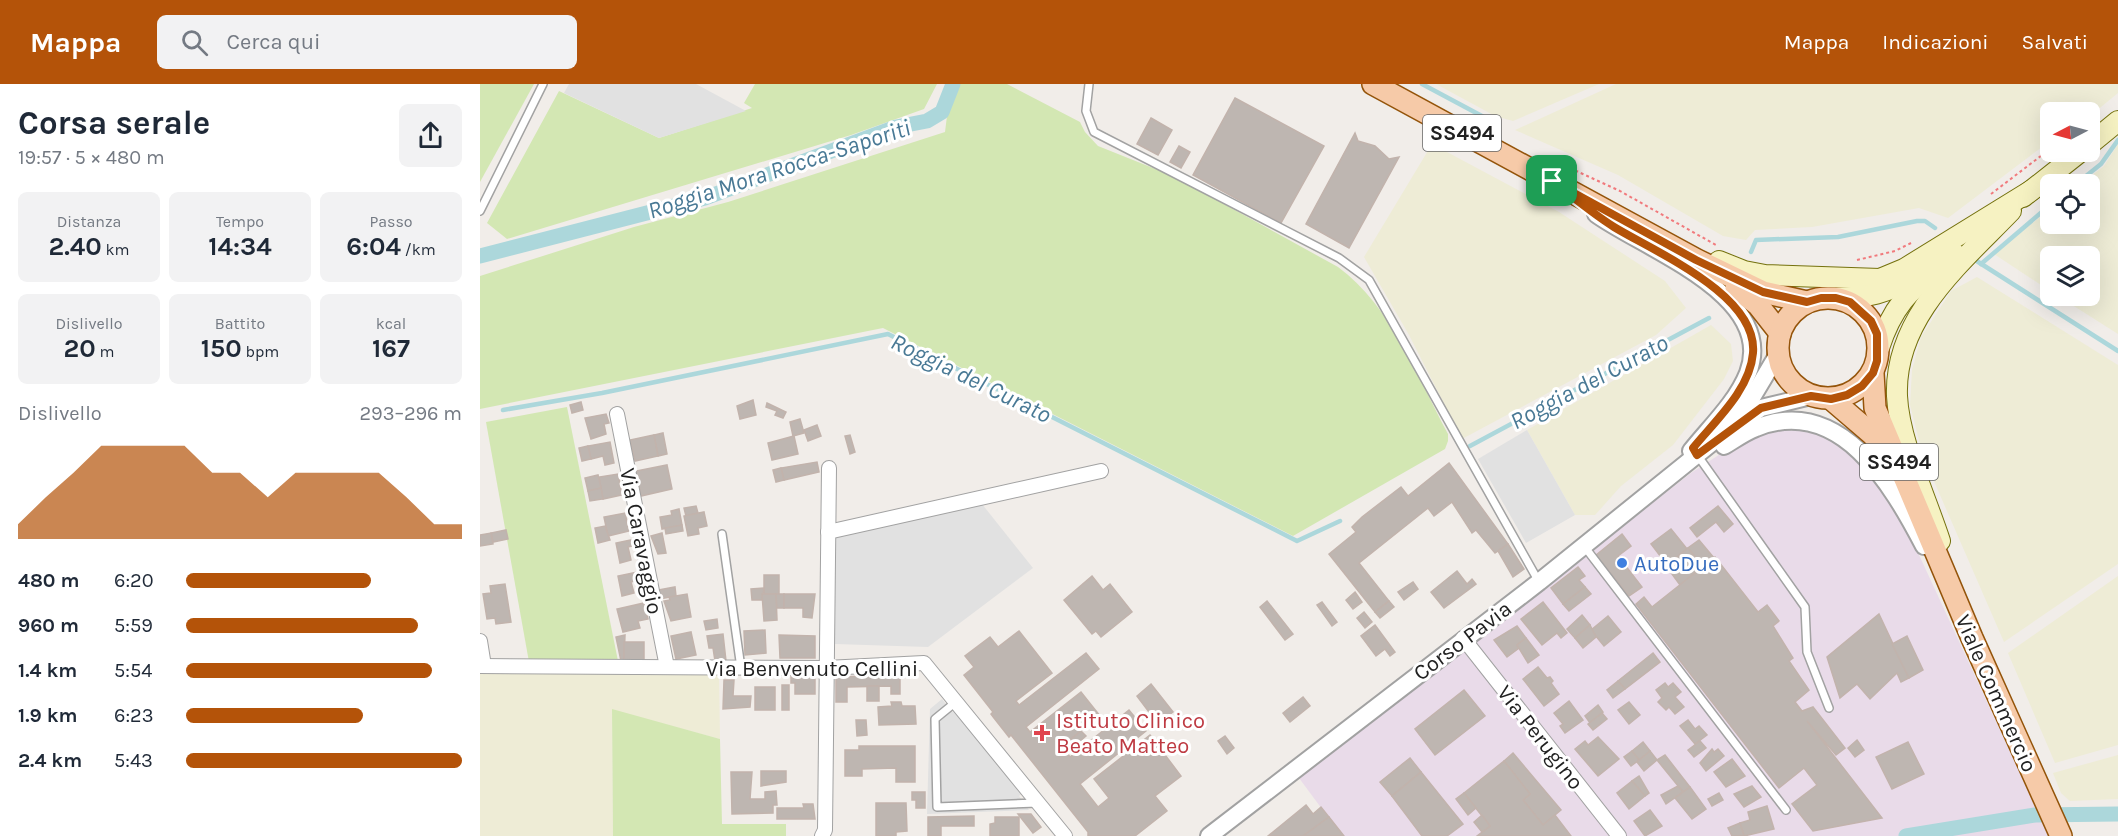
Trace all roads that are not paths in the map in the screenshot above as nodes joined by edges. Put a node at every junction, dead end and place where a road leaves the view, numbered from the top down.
1 (543, 84) edge
2 (1089, 84) edge
3 (1373, 84) edge
4 (2118, 121) edge
5 (2100, 136) edge
6 (2067, 162) edge
7 (1552, 181) junction
8 (2032, 190) junction
9 (480, 211) edge
10 (1959, 248) junction
11 (1696, 260) junction
12 (1836, 298) junction
13 (1807, 302) junction
14 (1779, 343) junction
15 (1879, 348) junction
16 (1873, 373) junction
17 (1821, 397) junction
18 (618, 414) dead end
19 (1714, 441) junction
20 (1697, 454) junction
21 (829, 468) dead end
22 (1101, 471) dead end
23 (828, 532) junction
24 (722, 534) dead end
25 (1584, 546) junction
26 (1935, 549) junction
27 (1539, 582) junction
28 (1463, 638) junction
29 (1972, 638) junction
30 (480, 641) edge
31 (482, 666) edge
32 (667, 667) junction
33 (741, 668) junction
34 (826, 668) junction
35 (957, 701) junction
36 (1828, 708) dead end
37 (1039, 803) junction
38 (1786, 810) dead end
39 (2054, 822) edge
40 (824, 833) edge
41 (1065, 836) edge
42 (1209, 836) edge
43 (1619, 836) edge

1 - 9 lane
2 - 27 lane
3 - 7 main road, SS494
4 - 5 main road
6 - 8 main road
7 - 8 main road
7 - 11 main road, SS494
7 - 20 street
8 - 10 main road
8 - 29 main road
10 - 12 main road
10 - 15 main road
11 - 13 main road, SS494
11 - 14 main road, SS494
12 - 13 main road, SS494
12 - 15 main road
13 - 14 main road
14 - 17 main road, SS494
14 - 19 street
15 - 16 main road, SS494
16 - 17 main road
16 - 26 main road, Viale Commercio / SS494
17 - 19 street
17 - 26 main road, Viale Commercio / SS494
18 - 32 street, Via Caravaggio
19 - 20 street
20 - 25 street, Corso Pavia
20 - 29 street
20 - 36 lane
21 - 23 street
22 - 23 street
23 - 34 street
24 - 33 lane
25 - 27 street, Corso Pavia
25 - 38 lane
26 - 29 main road, Viale Commercio / SS494
27 - 28 street, Corso Pavia
28 - 42 street, Corso Pavia
28 - 43 street, Via Perugino
29 - 39 main road, Viale Commercio / SS494
30 - 31 street
31 - 32 street, Via Benvenuto Cellini
32 - 33 street, Via Benvenuto Cellini
33 - 34 street, Via Benvenuto Cellini
34 - 35 street, Via Benvenuto Cellini
34 - 40 street
35 - 37 street, Via Benvenuto Cellini
35 - 37 lane
37 - 41 street, Via Benvenuto Cellini

